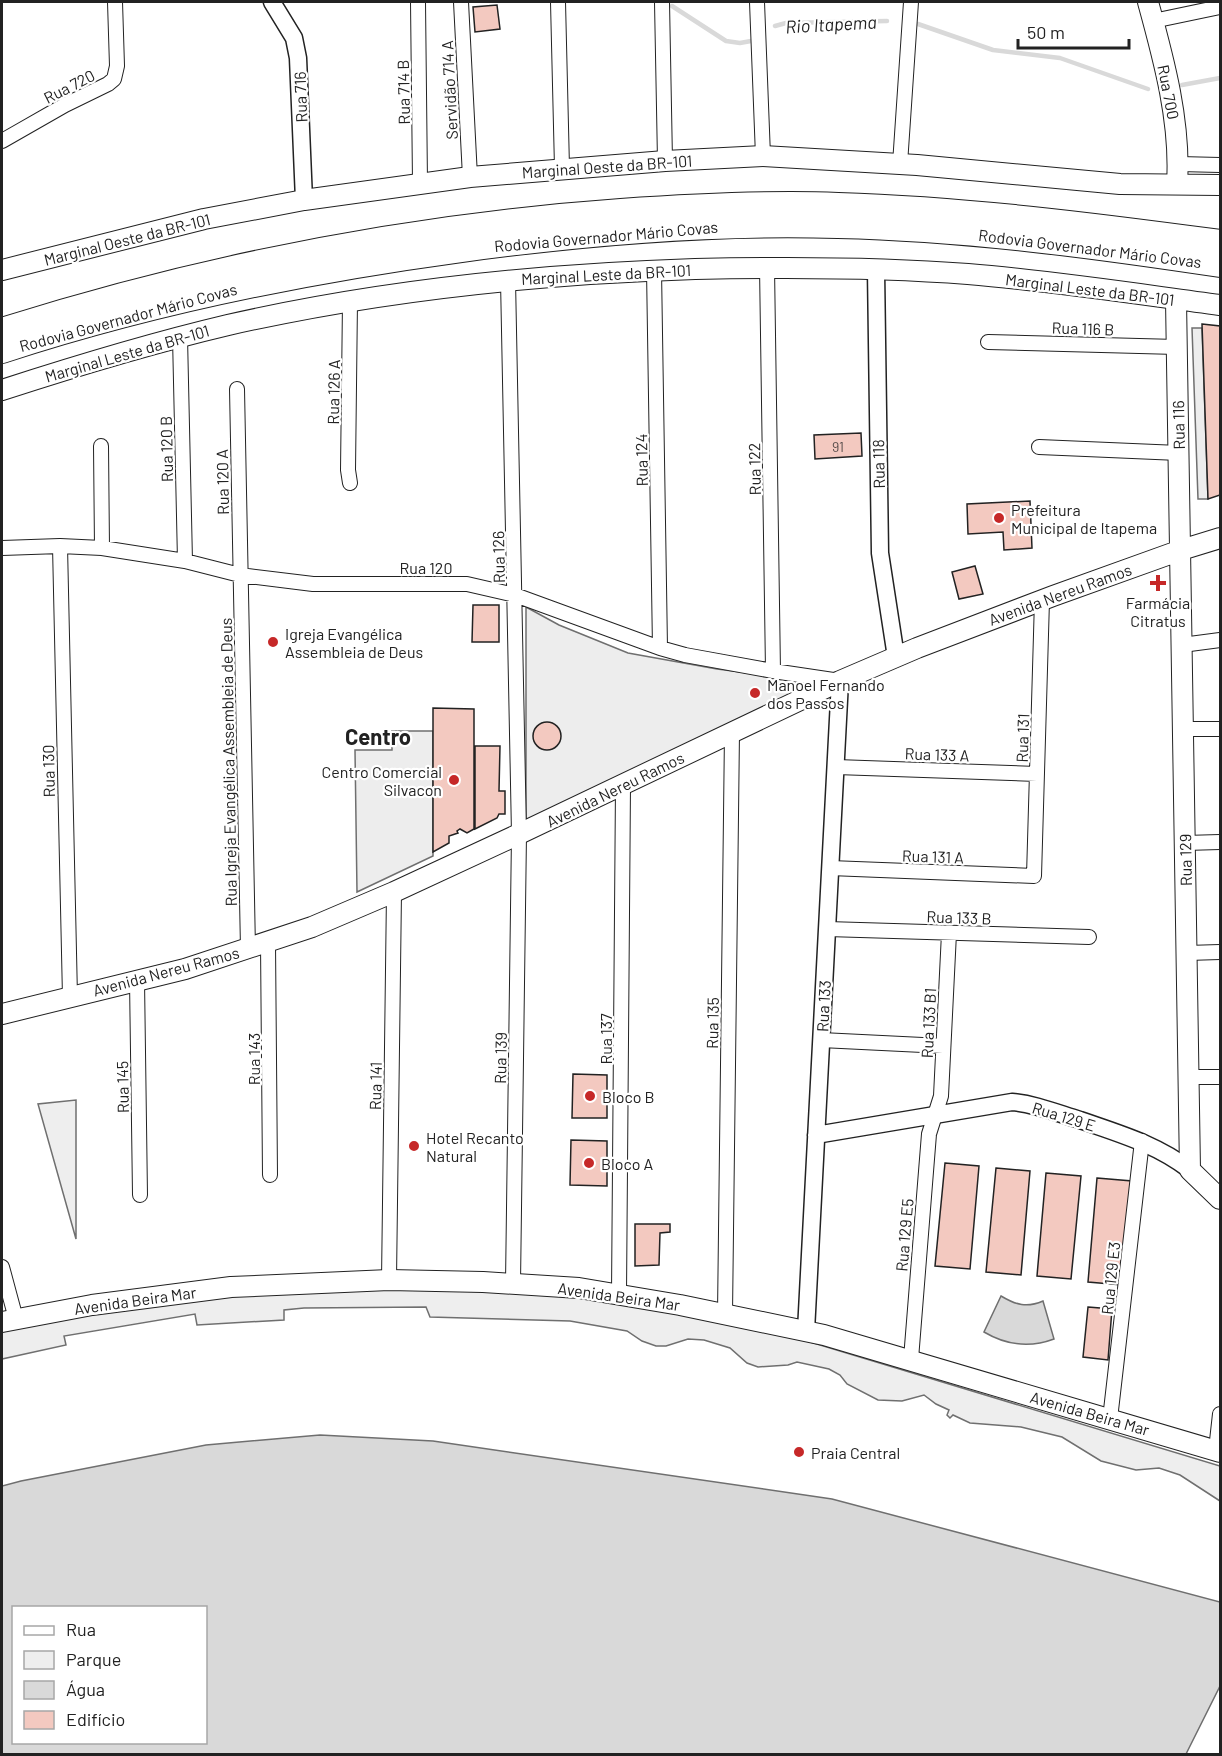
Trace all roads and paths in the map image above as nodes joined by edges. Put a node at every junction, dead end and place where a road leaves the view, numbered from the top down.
1 (116, 2) edge
2 (272, 2) edge
3 (418, 2) edge
4 (461, 2) edge
5 (558, 2) edge
6 (662, 2) edge
7 (757, 2) edge
8 (911, 2) edge
9 (1148, 2) edge
10 (1221, 7) edge
11 (1153, 21) junction
12 (2, 141) edge
13 (762, 156) junction
14 (665, 161) junction
15 (900, 164) junction
16 (1221, 165) edge
17 (562, 168) junction
18 (1178, 174) junction
19 (471, 177) junction
20 (420, 183) junction
21 (1221, 185) edge
22 (304, 200) junction
23 (1221, 242) edge
24 (1221, 265) edge
25 (767, 267) junction
26 (2, 270) edge
27 (654, 270) junction
28 (876, 270) junction
29 (508, 280) junction
30 (1176, 300) junction
31 (350, 301) junction
32 (1221, 305) edge
33 (2, 330) edge
34 (180, 337) junction
35 (988, 342) dead end
36 (1177, 347) junction
37 (2, 351) edge
38 (237, 389) dead end
39 (2, 390) edge
40 (100, 446) dead end
41 (1039, 447) dead end
42 (1179, 453) junction
43 (350, 483) dead end
44 (1221, 538) edge
45 (60, 546) junction
46 (2, 548) edge
47 (102, 548) junction
48 (1180, 550) junction
49 (185, 561) junction
50 (240, 575) junction
51 (515, 595) junction
52 (1042, 600) junction
53 (1221, 640) edge
54 (1182, 645) junction
55 (660, 648) junction
56 (896, 657) junction
57 (773, 671) junction
58 (840, 681) junction
59 (1183, 729) junction
60 (1221, 729) edge
61 (732, 732) junction
62 (836, 767) junction
63 (1037, 774) junction
64 (623, 786) junction
65 (519, 834) junction
66 (1221, 842) edge
67 (1185, 843) junction
68 (831, 868) junction
69 (1034, 876) joint
70 (394, 892) junction
71 (827, 929) junction
72 (949, 933) junction
73 (1089, 937) dead end
74 (268, 943) junction
75 (248, 949) junction
76 (1187, 952) junction
77 (1221, 952) edge
78 (137, 980) junction
79 (70, 996) junction
80 (2, 1014) edge
81 (821, 1040) junction
82 (943, 1046) junction
83 (1189, 1077) junction
84 (1221, 1077) edge
85 (936, 1114) junction
86 (816, 1135) junction
87 (1142, 1141) junction
88 (1190, 1170) junction
89 (270, 1175) dead end
90 (140, 1195) dead end
91 (1221, 1199) edge
92 (2, 1267) edge
93 (389, 1280) junction
94 (513, 1283) junction
95 (619, 1294) junction
96 (725, 1314) junction
97 (9, 1321) edge
98 (806, 1330) junction
99 (911, 1359) junction
100 (1221, 1414) edge
101 (1110, 1419) junction
102 (1218, 1451) edge

1 - 12 street, Rua 720
2 - 22 street, Rua 716
3 - 20 street, Rua 714 B
4 - 19 street, Servidão 714 A
5 - 17 street
6 - 14 street
7 - 13 street
8 - 15 street
9 - 11 main road, Rua 700
10 - 11 street
11 - 18 main road, Rua 700
13 - 14 main road, Marginal Oeste da BR-101
13 - 15 main road, Marginal Oeste da BR-101
14 - 17 main road, Marginal Oeste da BR-101
15 - 18 main road, Marginal Oeste da BR-101
16 - 18 street
17 - 19 main road, Marginal Oeste da BR-101
18 - 21 main road, Marginal Oeste da BR-101
19 - 20 main road, Marginal Oeste da BR-101
20 - 22 main road, Marginal Oeste da BR-101
22 - 26 main road, Marginal Oeste da BR-101
23 - 33 highway, Rodovia Governador Mário Covas
24 - 37 highway, Rodovia Governador Mário Covas
25 - 27 main road, Marginal Leste da BR-101
25 - 28 main road, Marginal Leste da BR-101
25 - 57 street, Rua 122
27 - 29 main road, Marginal Leste da BR-101
27 - 55 street, Rua 124
28 - 30 main road, Marginal Leste da BR-101
28 - 56 street, Rua 118
29 - 31 main road, Marginal Leste da BR-101
29 - 51 street, Rua 126
30 - 32 main road, Marginal Leste da BR-101
30 - 36 main road, Rua 116
31 - 34 main road, Marginal Leste da BR-101
31 - 43 street, Rua 126 A
34 - 39 main road, Marginal Leste da BR-101
34 - 49 street, Rua 120 B
35 - 36 street, Rua 116 B
36 - 42 main road, Rua 116
38 - 50 street, Rua 120 A
40 - 47 street
41 - 42 street
42 - 48 main road, Rua 116
44 - 48 main road, Avenida Nereu Ramos
45 - 46 street, Rua 120
45 - 47 street, Rua 120
45 - 79 street, Rua 130
47 - 49 street, Rua 120
48 - 52 main road, Avenida Nereu Ramos
48 - 54 main road, Rua 129
49 - 50 street, Rua 120
50 - 51 street, Rua 120
50 - 75 street, Rua Igreja Evangélica Assembleia de Deus
51 - 55 street, Rua 120
51 - 65 street, Rua 126
52 - 56 main road, Avenida Nereu Ramos
52 - 63 street, Rua 131
53 - 54 street
54 - 59 main road, Rua 129
55 - 57 street, Rua 120
56 - 58 main road, Avenida Nereu Ramos
57 - 58 street, Rua 120
58 - 61 main road, Avenida Nereu Ramos
58 - 62 street, Rua 133
59 - 60 street
59 - 67 main road, Rua 129
61 - 64 main road, Avenida Nereu Ramos
61 - 96 street, Rua 135
62 - 63 street, Rua 133 A
62 - 68 street, Rua 133
63 - 69 street, Rua 131
64 - 65 main road, Avenida Nereu Ramos
64 - 95 street, Rua 137
65 - 70 main road, Avenida Nereu Ramos
65 - 94 street, Rua 139
66 - 67 street
67 - 76 main road, Rua 129
68 - 69 street, Rua 131 A
68 - 71 street, Rua 133
70 - 74 main road, Avenida Nereu Ramos
70 - 93 street, Rua 141
71 - 72 street, Rua 133 B
71 - 81 street, Rua 133
72 - 73 street, Rua 133 B
72 - 82 street, Rua 133 B1
74 - 75 main road, Avenida Nereu Ramos
74 - 89 street, Rua 143
75 - 78 main road, Avenida Nereu Ramos
76 - 77 street
76 - 83 main road, Rua 129
78 - 79 main road, Avenida Nereu Ramos
78 - 90 street, Rua 145
79 - 80 main road, Avenida Nereu Ramos
81 - 82 street
81 - 86 street, Rua 133
82 - 85 street, Rua 133 B1
83 - 84 street
83 - 88 main road, Rua 129
85 - 86 street, Rua 129 E
85 - 87 street, Rua 129 E
85 - 99 street, Rua 129 E5
86 - 98 street, Rua 133
87 - 88 street, Rua 129 E
87 - 101 street, Rua 129 E3
88 - 91 main road, Rua 129 E
92 - 97 street
93 - 94 main road, Avenida Beira Mar
93 - 97 main road, Avenida Beira Mar
94 - 95 main road, Avenida Beira Mar
95 - 96 main road, Avenida Beira Mar
96 - 98 main road, Avenida Beira Mar
98 - 99 main road, Avenida Beira Mar
99 - 101 main road, Avenida Beira Mar
100 - 102 street
101 - 102 main road, Avenida Beira Mar

